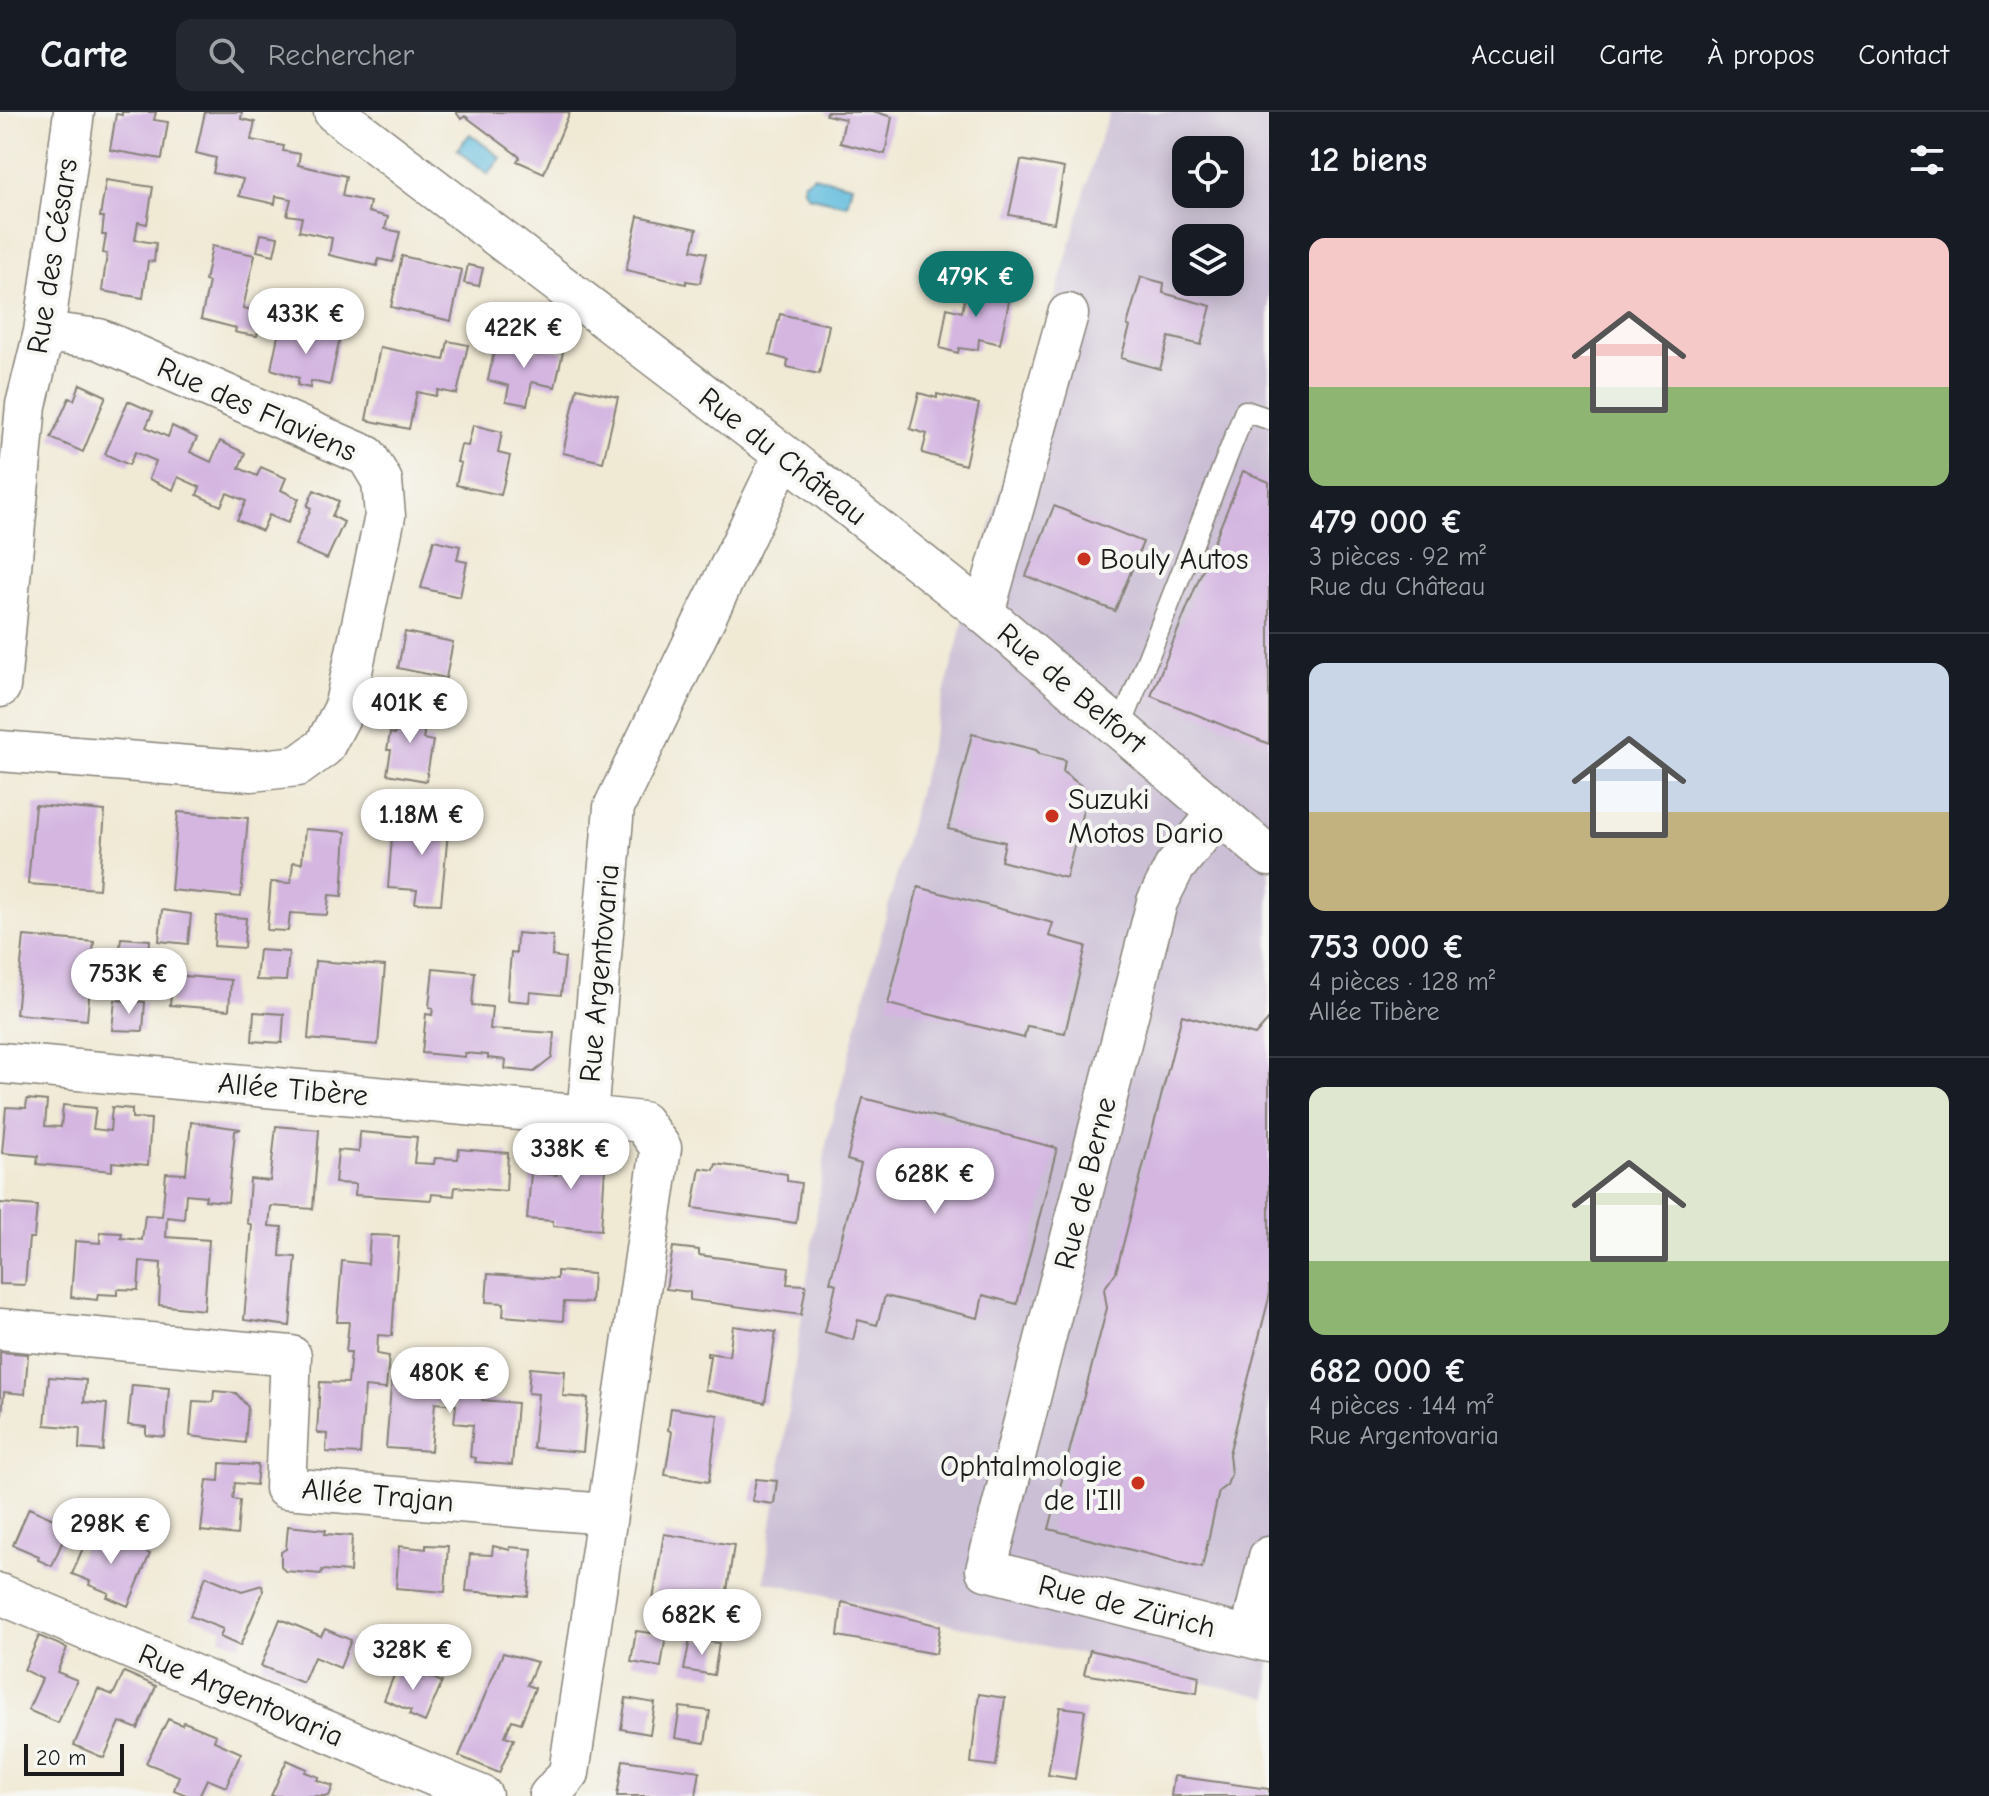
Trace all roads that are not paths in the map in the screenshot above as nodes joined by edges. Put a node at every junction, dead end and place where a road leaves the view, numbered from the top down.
1 (74, 112) edge
2 (334, 112) edge
3 (1068, 314) dead end
4 (44, 332) junction
5 (1269, 419) edge
6 (784, 455) junction
7 (984, 613) junction
8 (0, 687) edge
9 (1120, 729) junction
10 (0, 751) edge
11 (1218, 813) junction
12 (1269, 856) edge
13 (0, 1063) edge
14 (587, 1116) junction
15 (0, 1329) edge
16 (606, 1514) junction
17 (1269, 1557) edge
18 (986, 1570) joint
19 (0, 1594) edge
20 (1259, 1640) edge
21 (482, 1796) edge
22 (549, 1796) edge

1 - 4 street, Rue des Césars
2 - 6 street, Rue du Château
3 - 7 street
4 - 8 street, Rue des Césars
4 - 10 street, Rue des Flaviens
5 - 9 lane
6 - 7 street, Rue du Château
6 - 14 street, Rue Argentovaria
7 - 9 street, Rue de Belfort
9 - 11 street, Rue de Belfort
11 - 12 street, Rue de Belfort
11 - 18 street, Rue de Berne
13 - 14 street, Allée Tibère
14 - 16 street, Rue Argentovaria
15 - 16 street, Allée Trajan
16 - 22 street, Rue Argentovaria
17 - 20 street
18 - 20 street, Rue de Zürich
19 - 21 street, Rue Argentovaria

